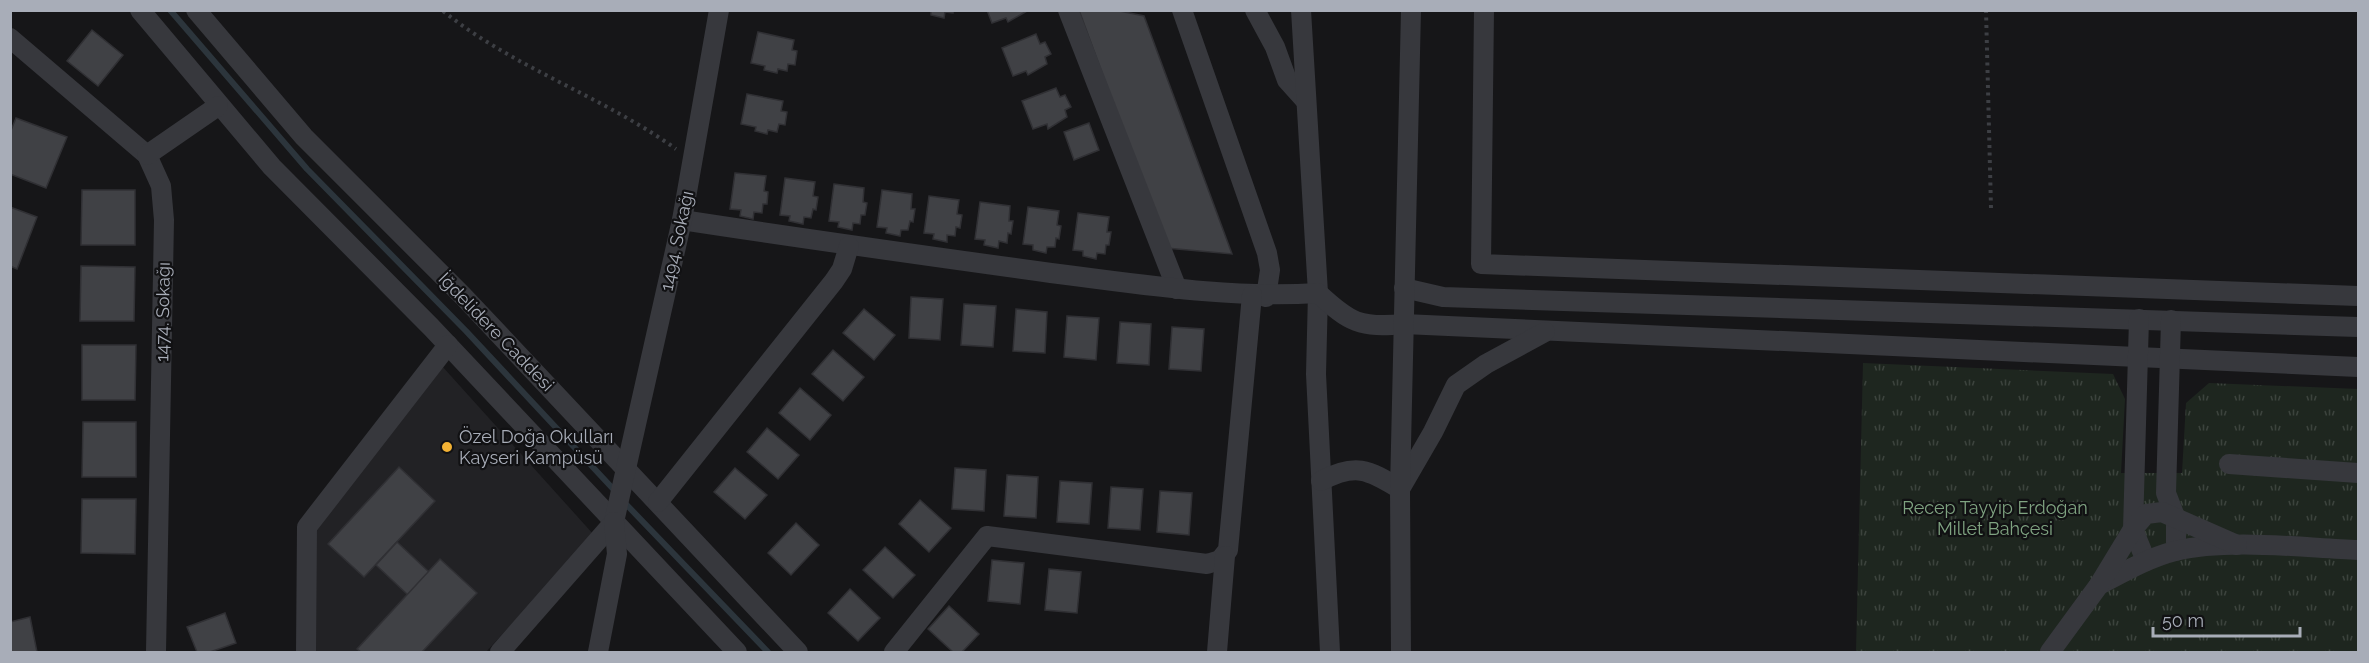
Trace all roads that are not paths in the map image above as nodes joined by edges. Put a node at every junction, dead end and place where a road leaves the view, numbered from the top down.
1 (140, 10) edge
2 (196, 10) edge
3 (719, 10) edge
4 (1068, 10) edge
5 (1182, 10) edge
6 (1255, 10) edge
7 (1301, 10) edge
8 (1410, 10) edge
9 (1484, 10) edge
10 (10, 38) edge
11 (1305, 100) junction
12 (218, 105) junction
13 (147, 154) junction
14 (682, 220) junction
15 (849, 246) junction
16 (1404, 288) junction
17 (1177, 289) junction
18 (1318, 293) junction
19 (1259, 296) junction
20 (2358, 296) edge
21 (2139, 319) junction
22 (2171, 320) junction
23 (1404, 324) junction
24 (2358, 327) edge
25 (1545, 332) junction
26 (448, 345) junction
27 (2138, 358) junction
28 (2170, 360) junction
29 (2358, 367) edge
30 (2229, 464) dead end
31 (627, 471) junction
32 (2358, 473) edge
33 (1321, 481) junction
34 (1400, 489) junction
35 (658, 502) junction
36 (615, 518) junction
37 (2176, 519) junction
38 (2133, 529) junction
39 (2237, 545) junction
40 (2358, 550) edge
41 (2176, 551) junction
42 (1225, 556) junction
43 (2146, 561) junction
44 (2099, 585) junction
45 (156, 652) edge
46 (306, 652) edge
47 (500, 652) edge
48 (598, 652) edge
49 (737, 652) edge
50 (798, 652) edge
51 (894, 652) edge
52 (1217, 652) edge
53 (1330, 652) edge
54 (1401, 652) edge
55 (2050, 652) edge

1 - 12 street
2 - 31 street, İğdelidere Caddesi
3 - 14 street, 1494. Sokağı
4 - 17 street
5 - 19 street
6 - 11 street
7 - 11 street
8 - 16 street
9 - 20 street
10 - 13 street, 1474. Sokağı
11 - 18 street
12 - 13 street
12 - 26 street
13 - 45 street, 1474. Sokağı
14 - 15 street
14 - 31 street, 1494. Sokağı
15 - 17 street
15 - 35 street
16 - 21 street
16 - 23 street
17 - 19 street
18 - 19 street
18 - 23 street
18 - 33 street
19 - 42 street
21 - 22 street
21 - 27 street
22 - 24 street
22 - 28 street
23 - 25 street
23 - 34 street
25 - 27 street
25 - 34 street
26 - 36 street
26 - 46 street
27 - 28 street
27 - 38 street
28 - 29 street
28 - 37 street
30 - 32 street
31 - 35 street, İğdelidere Caddesi
31 - 36 street, 1494. Sokağı
33 - 34 street
33 - 53 street
34 - 54 street
35 - 50 street, İğdelidere Caddesi
36 - 47 street
36 - 48 street
36 - 49 street
37 - 38 street
37 - 39 street
37 - 41 street
38 - 43 street
38 - 44 street
39 - 40 street
39 - 41 street
41 - 43 street
42 - 51 street
42 - 52 street
43 - 44 street
44 - 55 street

